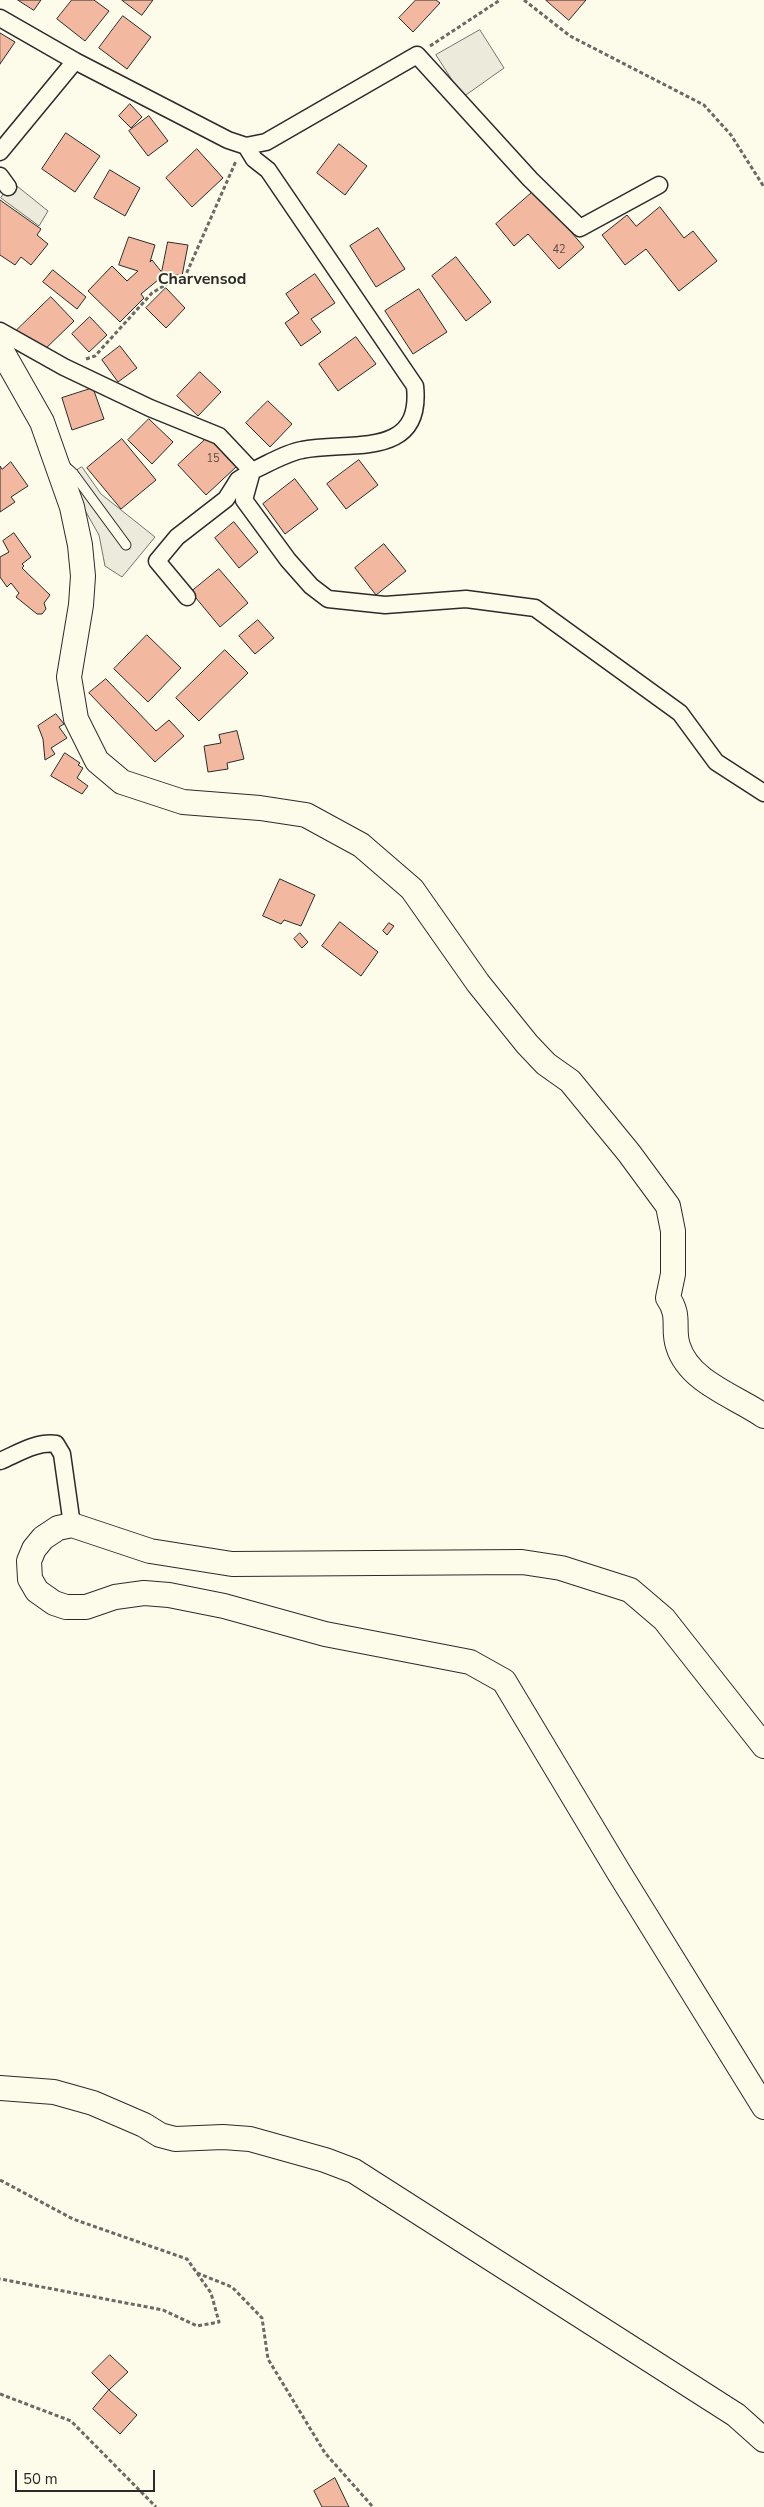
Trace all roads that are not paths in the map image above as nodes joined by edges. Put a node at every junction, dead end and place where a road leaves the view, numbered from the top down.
1 (0, 18) edge
2 (75, 61) junction
3 (246, 146) junction
4 (0, 152) edge
5 (659, 185) dead end
6 (0, 331) edge
7 (0, 348) edge
8 (57, 460) junction
9 (252, 471) junction
10 (126, 545) dead end
11 (187, 597) dead end
12 (764, 793) edge
13 (764, 1416) edge
14 (0, 1461) edge
15 (72, 1525) junction
16 (764, 1746) edge
17 (0, 2088) edge
18 (764, 2107) edge
19 (764, 2440) edge

1 - 2 street
2 - 3 street
2 - 4 street
3 - 5 street
3 - 9 street
6 - 9 street
7 - 8 street
8 - 10 lane
8 - 13 street
9 - 11 street
9 - 12 street
14 - 15 street
15 - 16 street
15 - 18 street
17 - 19 street

